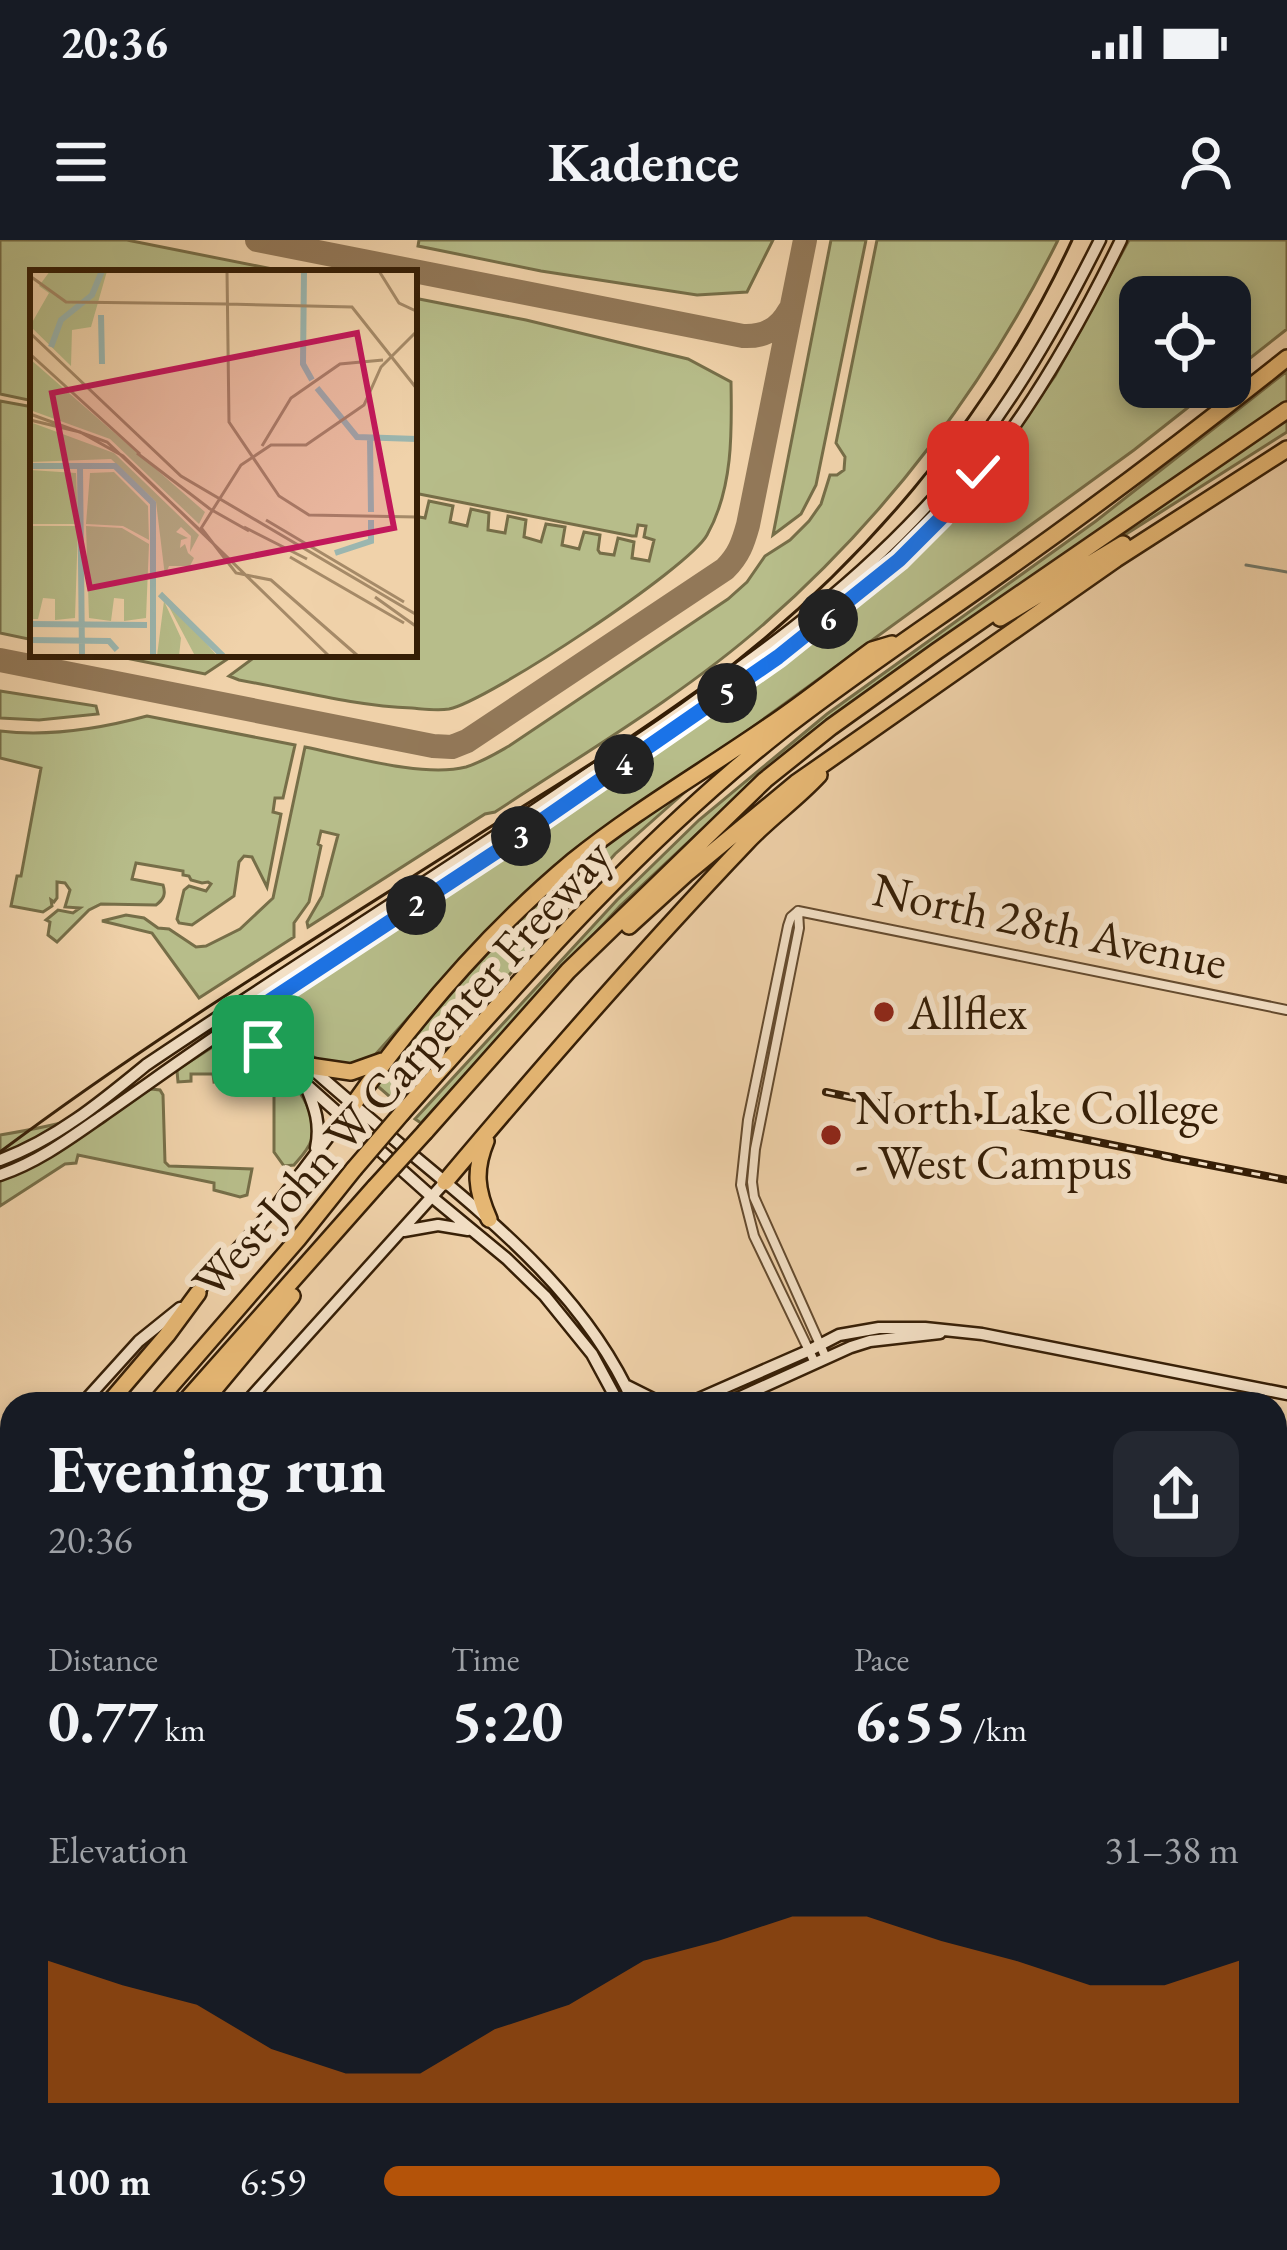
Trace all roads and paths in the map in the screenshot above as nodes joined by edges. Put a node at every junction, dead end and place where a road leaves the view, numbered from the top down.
1 (1100, 240) edge
2 (1120, 240) edge
3 (1058, 319) junction
4 (1074, 329) junction
5 (1287, 358) edge
6 (1287, 410) edge
7 (1287, 449) edge
8 (1180, 518) junction
9 (901, 642) junction
10 (937, 651) junction
11 (842, 751) junction
12 (276, 996) junction
13 (246, 1008) junction
14 (1287, 1010) edge
15 (228, 1012) junction
16 (236, 1023) junction
17 (278, 1037) junction
18 (385, 1059) junction
19 (307, 1074) junction
20 (348, 1111) junction
21 (491, 1128) junction
22 (426, 1134) junction
23 (316, 1152) junction
24 (0, 1160) edge
25 (0, 1175) edge
26 (445, 1182) junction
27 (377, 1190) junction
28 (432, 1197) junction
29 (489, 1219) junction
30 (472, 1231) junction
31 (400, 1232) junction
32 (549, 1278) junction
33 (538, 1289) junction
34 (198, 1293) junction
35 (818, 1354) junction
36 (626, 1385) junction
37 (93, 1392) edge
38 (118, 1392) edge
39 (165, 1392) edge
40 (194, 1392) edge
41 (212, 1392) edge
42 (256, 1392) edge
43 (613, 1392) edge
44 (629, 1392) edge
45 (640, 1392) edge
46 (719, 1392) edge
47 (747, 1392) edge
48 (1277, 1392) edge

1 - 3 main road
2 - 4 main road
3 - 4 main road
3 - 13 main road
4 - 12 main road
5 - 9 highway, West John W Carpenter Freeway
6 - 10 highway
7 - 8 highway, West John W Carpenter Freeway
8 - 10 highway
8 - 11 highway, West John W Carpenter Freeway
9 - 18 highway
9 - 39 highway, West John W Carpenter Freeway, bridge
10 - 22 highway
11 - 21 highway
11 - 22 highway, West John W Carpenter Freeway
12 - 13 main road
12 - 17 main road
13 - 15 main road
13 - 16 main road
13 - 17 main road
14 - 35 street, North 28th Avenue
15 - 16 main road
15 - 24 main road
16 - 19 main road
16 - 25 main road
17 - 19 main road
18 - 19 highway
18 - 20 highway
19 - 20 main road
19 - 23 main road
20 - 23 main road, West John W Carpenter Freeway
20 - 26 main road
20 - 28 main road
21 - 26 highway
21 - 29 highway
22 - 27 highway, West John W Carpenter Freeway, bridge
23 - 34 main road, West John W Carpenter Freeway
26 - 28 main road
26 - 29 main road
27 - 40 highway
27 - 41 highway, West John W Carpenter Freeway
28 - 30 main road
28 - 31 main road
29 - 32 main road
30 - 31 main road
30 - 33 main road
31 - 42 main road
32 - 33 main road
32 - 36 main road
33 - 43 main road
34 - 37 main road, West John W Carpenter Freeway
34 - 38 highway
35 - 46 main road
35 - 47 main road
35 - 48 main road
36 - 44 main road
36 - 45 main road

